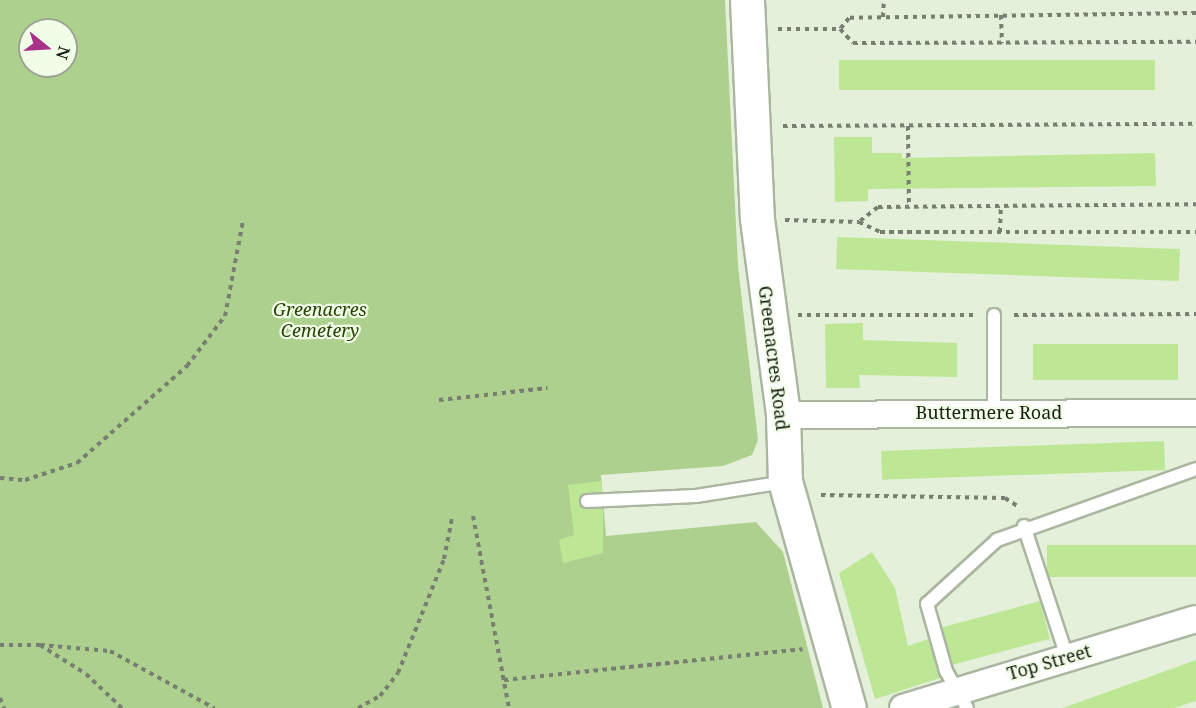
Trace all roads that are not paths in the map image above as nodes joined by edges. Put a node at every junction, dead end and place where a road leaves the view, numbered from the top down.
1 (747, 14) edge
2 (994, 315) dead end
3 (994, 412) junction
4 (1196, 413) edge
5 (783, 415) junction
6 (1196, 469) edge
7 (788, 490) junction
8 (587, 501) dead end
9 (1024, 526) junction
10 (1196, 619) edge
11 (1067, 657) junction
12 (964, 698) edge
13 (849, 708) edge
14 (903, 708) edge

1 - 5 street, Greenacres Road
2 - 3 lane
3 - 4 street, Buttermere Road
3 - 5 street, Buttermere Road
5 - 7 street, Greenacres Road
6 - 9 lane
7 - 8 lane
7 - 13 street, Greenacres Road
9 - 11 lane
9 - 12 lane
10 - 11 street, Top Street
11 - 12 street, Top Street
12 - 14 street, Top Street

